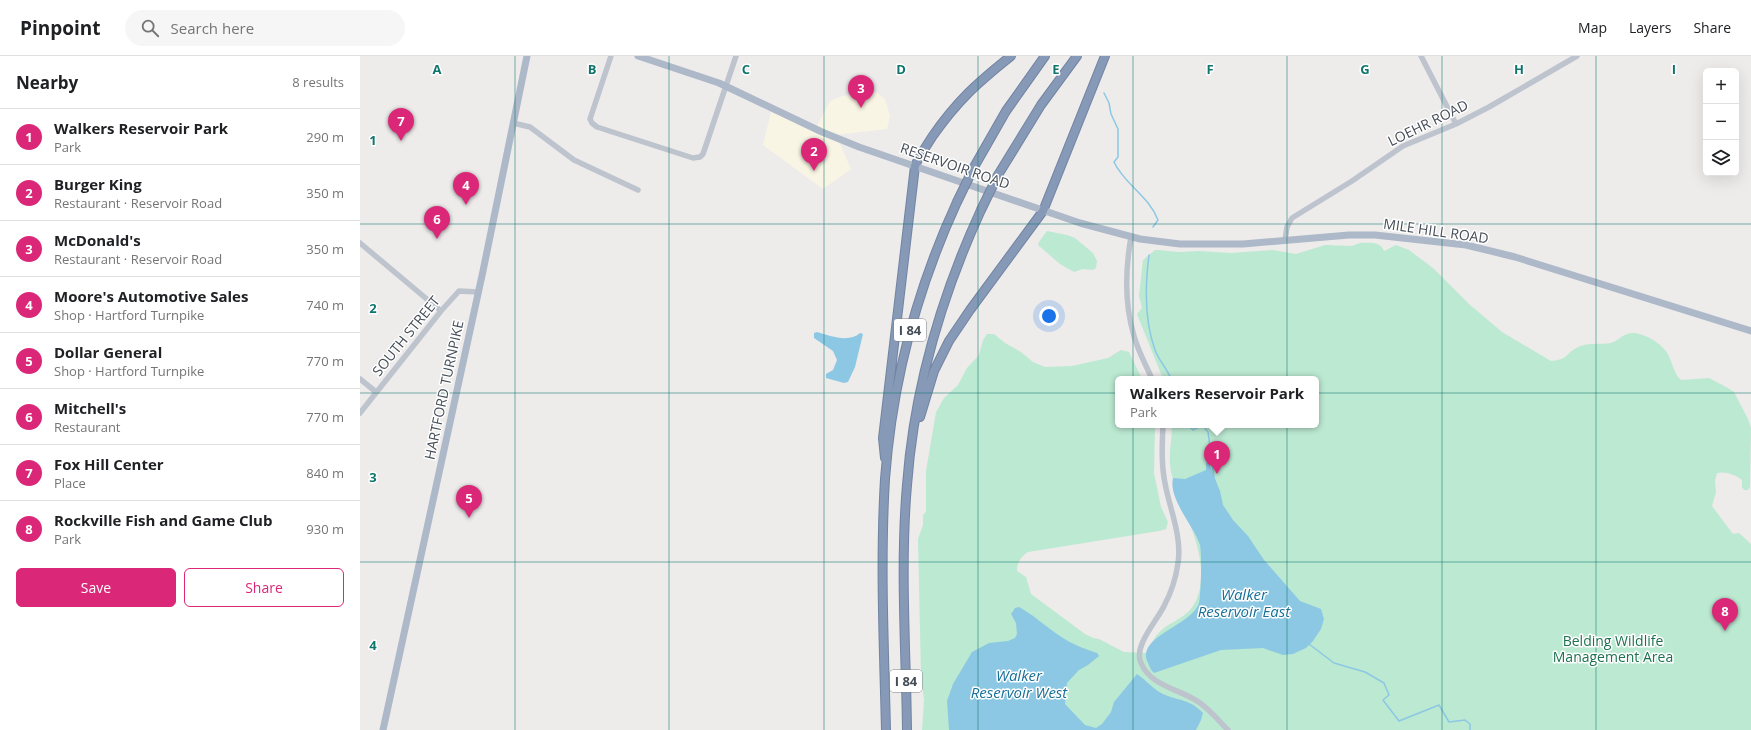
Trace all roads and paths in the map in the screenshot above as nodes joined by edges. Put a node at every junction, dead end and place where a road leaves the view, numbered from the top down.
1 (527, 56) edge
2 (611, 56) edge
3 (638, 56) edge
4 (736, 56) edge
5 (1011, 56) edge
6 (1045, 56) edge
7 (1076, 56) edge
8 (1105, 56) edge
9 (1420, 56) edge
10 (1577, 56) edge
11 (727, 86) junction
12 (514, 123) junction
13 (1456, 124) junction
14 (915, 166) junction
15 (638, 190) dead end
16 (1043, 211) junction
17 (1131, 237) junction
18 (1285, 240) junction
19 (360, 243) edge
20 (478, 292) junction
21 (441, 311) junction
22 (1751, 331) edge
23 (1151, 376) edge
24 (360, 378) edge
25 (376, 392) junction
26 (360, 413) edge
27 (914, 426) junction
28 (1163, 428) edge
29 (887, 465) junction
30 (384, 730) edge
31 (886, 730) edge
32 (907, 730) edge
33 (1228, 730) edge

1 - 12 main road, HARTFORD TURNPIKE
2 - 11 street
3 - 11 main road, RESERVOIR ROAD
4 - 11 street
5 - 14 highway
6 - 29 highway, I 84, bridge
7 - 27 highway, I 84, bridge
8 - 16 highway
9 - 13 street
10 - 13 street, LOEHR ROAD
11 - 14 main road, RESERVOIR ROAD
12 - 15 street
12 - 20 main road, HARTFORD TURNPIKE
13 - 18 street, LOEHR ROAD
14 - 16 main road, RESERVOIR ROAD
14 - 29 highway
16 - 17 main road, RESERVOIR ROAD
16 - 27 highway
17 - 18 main road, MILE HILL ROAD
17 - 23 street
18 - 22 main road, MILE HILL ROAD
19 - 21 street
20 - 21 street, SOUTH STREET
20 - 30 main road, HARTFORD TURNPIKE
21 - 25 street, SOUTH STREET
24 - 25 street
25 - 26 street, SOUTH STREET
27 - 32 highway, I 84
28 - 33 street
29 - 31 highway, I 84

